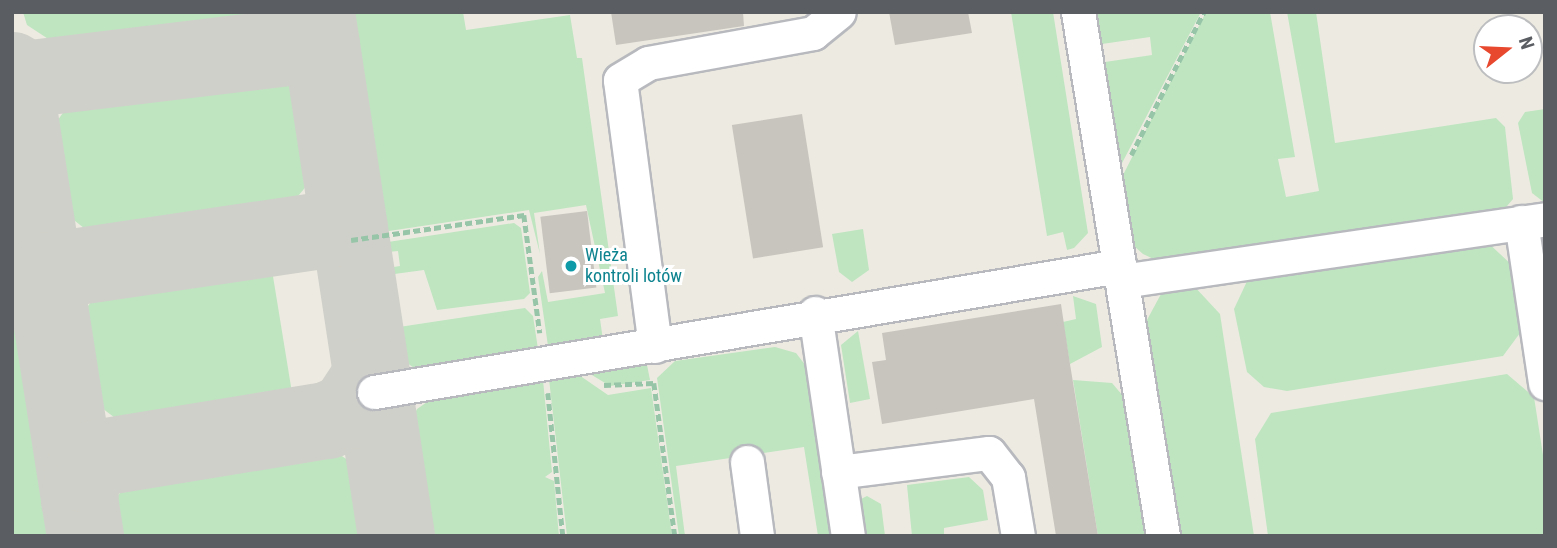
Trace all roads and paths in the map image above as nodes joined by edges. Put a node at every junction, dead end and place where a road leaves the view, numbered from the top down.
1 (839, 12) edge
2 (1078, 12) edge
3 (1204, 12) edge
4 (1107, 190) junction
5 (1533, 220) edge
6 (351, 240) dead end
7 (1120, 273) junction
8 (815, 313) junction
9 (655, 346) junction
10 (554, 363) junction
11 (1545, 383) edge
12 (374, 392) dead end
13 (747, 462) dead end
14 (838, 472) junction
15 (563, 536) edge
16 (675, 536) edge
17 (757, 536) edge
18 (848, 536) edge
19 (1018, 536) edge
20 (1163, 536) edge

1 - 9 lane
2 - 4 lane
3 - 4 path
4 - 7 lane
5 - 7 lane
5 - 11 lane
6 - 10 path
7 - 8 lane
7 - 20 lane
8 - 9 lane
8 - 14 lane
9 - 10 lane
10 - 12 lane
10 - 15 path
10 - 16 path
13 - 17 lane
14 - 18 lane
14 - 19 lane

